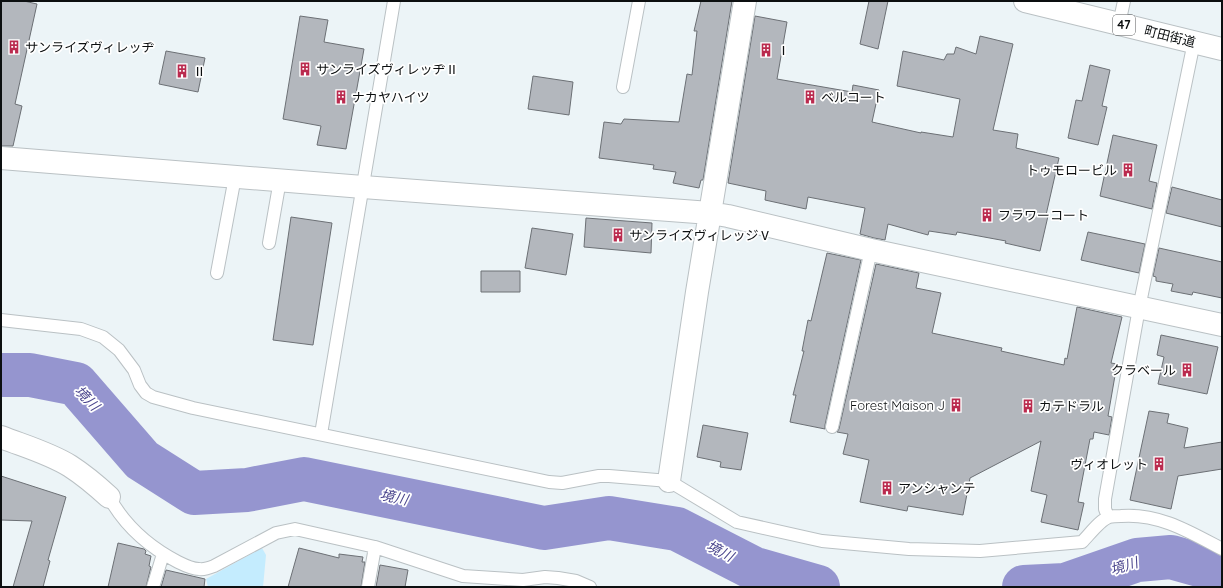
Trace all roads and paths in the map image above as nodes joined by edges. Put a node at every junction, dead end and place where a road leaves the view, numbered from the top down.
1 (394, 1) edge
2 (638, 1) edge
3 (745, 1) edge
4 (1025, 1) edge
5 (1124, 1) edge
6 (1119, 24) junction
7 (1194, 42) junction
8 (1222, 47) edge
9 (623, 87) dead end
10 (1, 158) edge
11 (235, 177) junction
12 (280, 180) junction
13 (363, 187) junction
14 (710, 213) junction
15 (269, 243) dead end
16 (871, 250) junction
17 (216, 273) dead end
18 (1139, 308) junction
19 (1, 320) edge
20 (1222, 325) edge
21 (832, 427) dead end
22 (321, 434) junction
23 (1, 437) edge
24 (669, 481) junction
25 (109, 497) joint
26 (1108, 517) junction
27 (375, 548) junction
28 (1222, 549) edge
29 (163, 554) junction
30 (153, 587) edge
31 (368, 587) edge
32 (590, 587) edge

1 - 13 lane
2 - 9 lane
3 - 14 street
4 - 6 street, 町田街道 / 47
5 - 6 lane
6 - 7 street, 町田街道 / 47
7 - 8 street, 町田街道 / 47
7 - 18 lane
10 - 11 street
11 - 12 street
11 - 17 lane
12 - 13 street
12 - 15 lane
13 - 14 street
13 - 22 lane
14 - 16 street
14 - 24 street
16 - 18 street
16 - 21 lane
18 - 20 street
18 - 26 lane
19 - 22 lane
22 - 24 lane
23 - 25 street
24 - 26 lane
25 - 29 lane
26 - 28 lane
27 - 29 lane
27 - 31 lane
27 - 32 lane
29 - 30 lane

